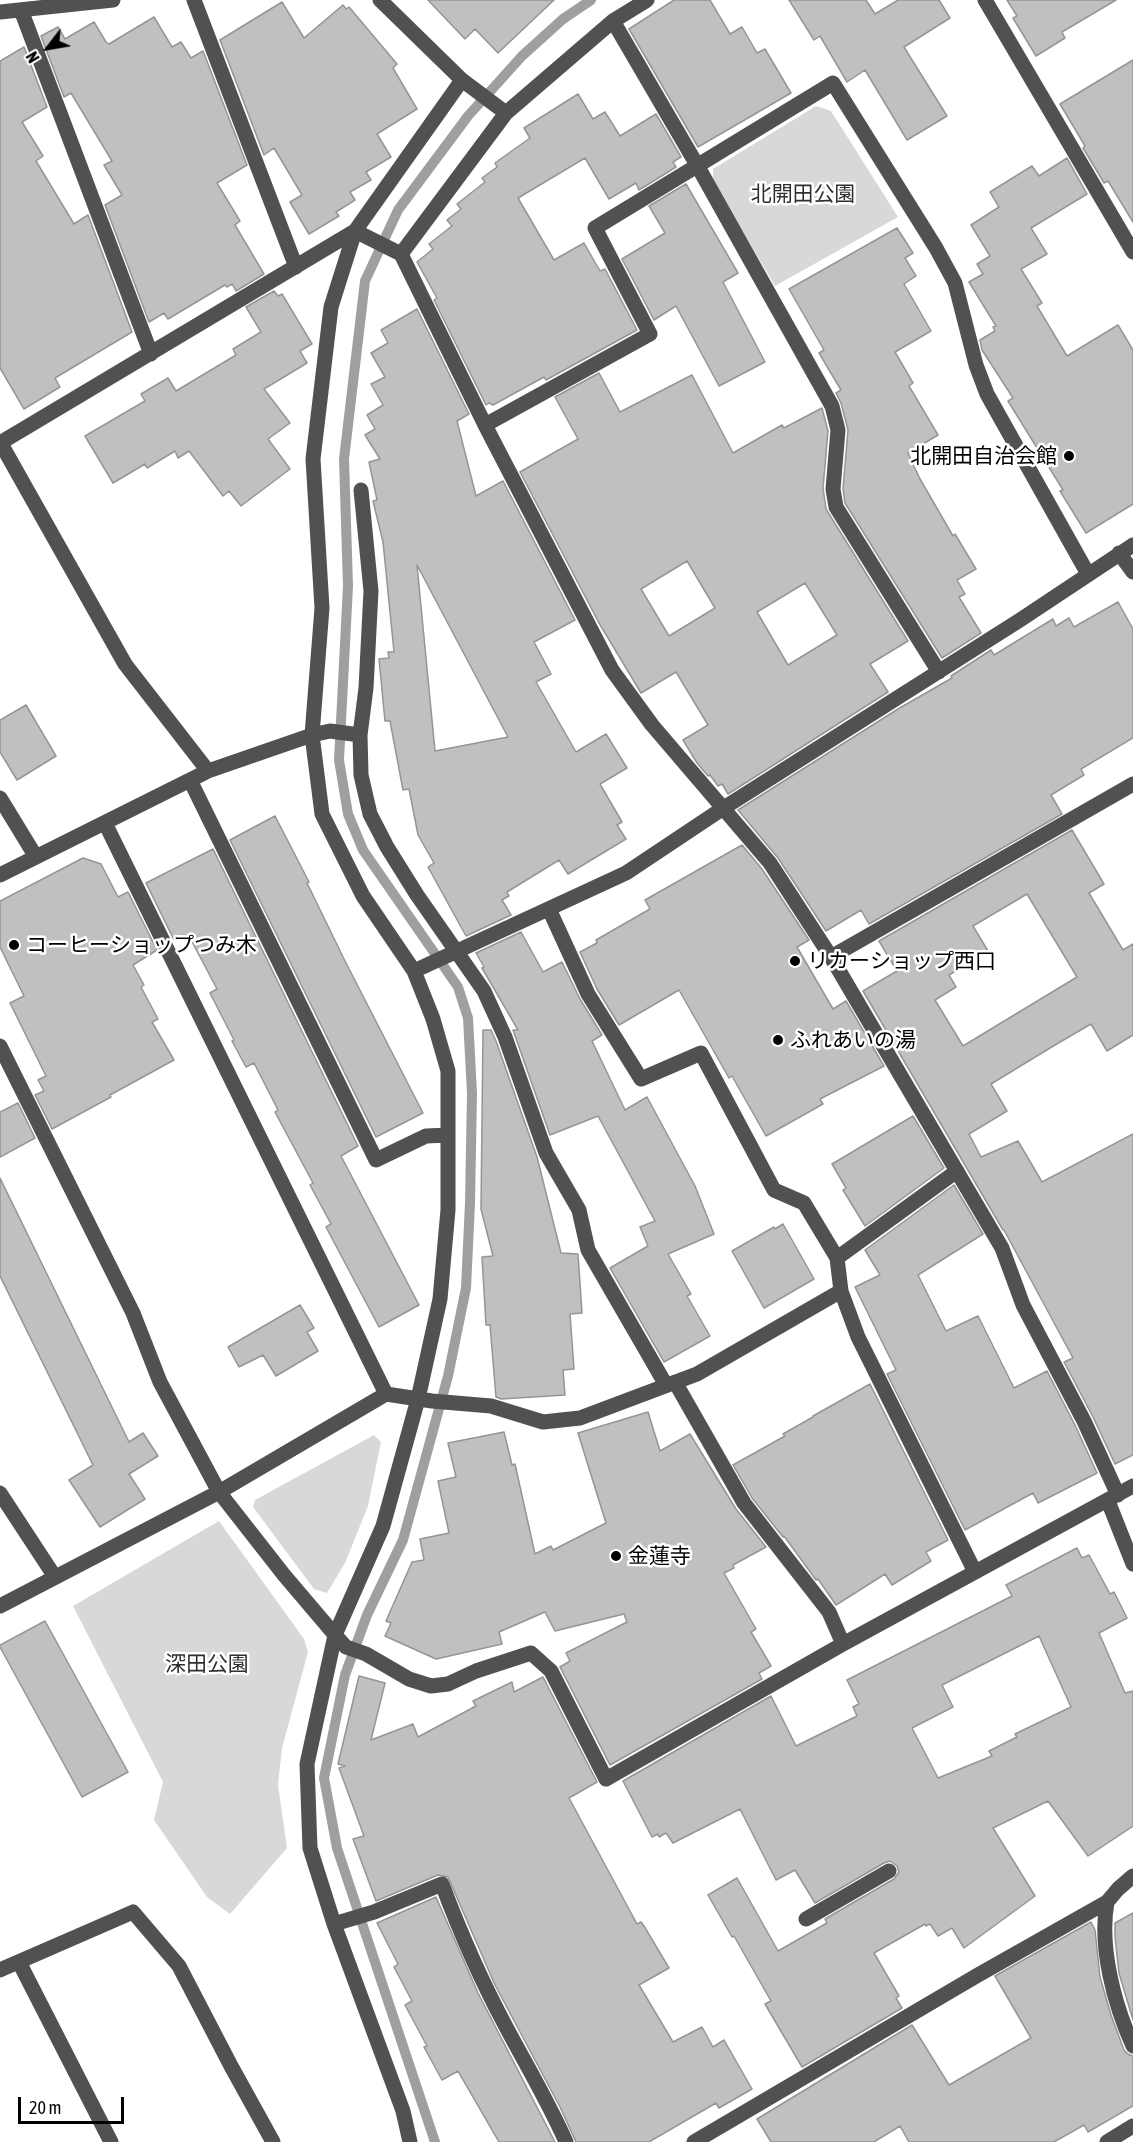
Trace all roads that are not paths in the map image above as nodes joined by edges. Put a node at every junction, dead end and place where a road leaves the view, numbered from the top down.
1 (113, 0) edge
2 (194, 0) edge
3 (380, 0) edge
4 (647, 0) edge
5 (985, 0) edge
6 (21, 10) junction
7 (0, 12) edge
8 (613, 21) junction
9 (462, 80) junction
10 (500, 108) junction
11 (697, 165) junction
12 (362, 235) junction
13 (394, 251) junction
14 (1133, 252) edge
15 (296, 267) junction
16 (151, 354) junction
17 (485, 425) junction
18 (0, 443) edge
19 (361, 490) dead end
20 (1133, 545) edge
21 (1119, 554) junction
22 (1133, 572) edge
23 (1088, 574) junction
24 (939, 672) junction
25 (354, 734) junction
26 (312, 735) junction
27 (208, 771) junction
28 (190, 780) junction
29 (1133, 784) edge
30 (0, 798) edge
31 (722, 809) junction
32 (105, 823) junction
33 (36, 857) junction
34 (0, 875) edge
35 (549, 909) junction
36 (450, 953) junction
37 (831, 957) junction
38 (420, 968) junction
39 (0, 1046) edge
40 (448, 1136) junction
41 (957, 1171) junction
42 (837, 1257) junction
43 (841, 1292) junction
44 (671, 1384) junction
45 (386, 1394) junction
46 (425, 1400) junction
47 (1133, 1485) edge
48 (219, 1492) junction
49 (0, 1493) edge
50 (1113, 1498) junction
51 (1133, 1564) edge
52 (975, 1572) junction
53 (55, 1577) junction
54 (0, 1606) edge
55 (335, 1635) junction
56 (843, 1644) junction
57 (889, 1871) dead end
58 (1133, 1876) edge
59 (1107, 1902) junction
60 (806, 1919) dead end
61 (334, 1923) junction
62 (19, 1962) junction
63 (0, 1970) edge
64 (1133, 2046) edge
65 (1133, 2126) edge
66 (111, 2142) edge
67 (273, 2142) edge
68 (410, 2142) edge
69 (566, 2142) edge
70 (694, 2142) edge
71 (1107, 2142) edge

1 - 6 street
2 - 15 street
3 - 9 street
4 - 8 street
5 - 14 street
6 - 7 street
6 - 16 street
8 - 10 street
8 - 11 street
9 - 10 street
9 - 12 street
10 - 13 street
11 - 17 street
11 - 23 street
11 - 24 street
12 - 13 street
12 - 15 street
12 - 26 street
13 - 17 street
15 - 16 street
16 - 18 street
17 - 31 street
18 - 27 street
19 - 25 street
20 - 21 street
21 - 22 street
21 - 23 street
23 - 24 street
24 - 31 street
25 - 26 street
25 - 36 street
26 - 27 street
26 - 38 street
27 - 28 street
28 - 32 street
28 - 40 street
29 - 37 street
30 - 33 street
31 - 35 street
31 - 37 street
32 - 33 street
32 - 45 street
33 - 34 street
35 - 36 street
35 - 42 street
36 - 38 street
36 - 44 street
37 - 41 street
38 - 40 street
39 - 48 street
40 - 46 street
41 - 42 street
41 - 50 street
42 - 43 street
43 - 44 street
43 - 52 street
44 - 46 street
44 - 56 street
45 - 46 street
45 - 48 street
46 - 55 street
47 - 50 street
48 - 53 street
48 - 55 street
49 - 53 street
50 - 51 street
50 - 52 street
52 - 56 street
53 - 54 street
55 - 56 street
55 - 61 street
57 - 60 street
58 - 59 street
59 - 64 street
59 - 70 street
61 - 68 street
61 - 69 street
62 - 63 street
62 - 66 street
62 - 67 street
65 - 71 street

